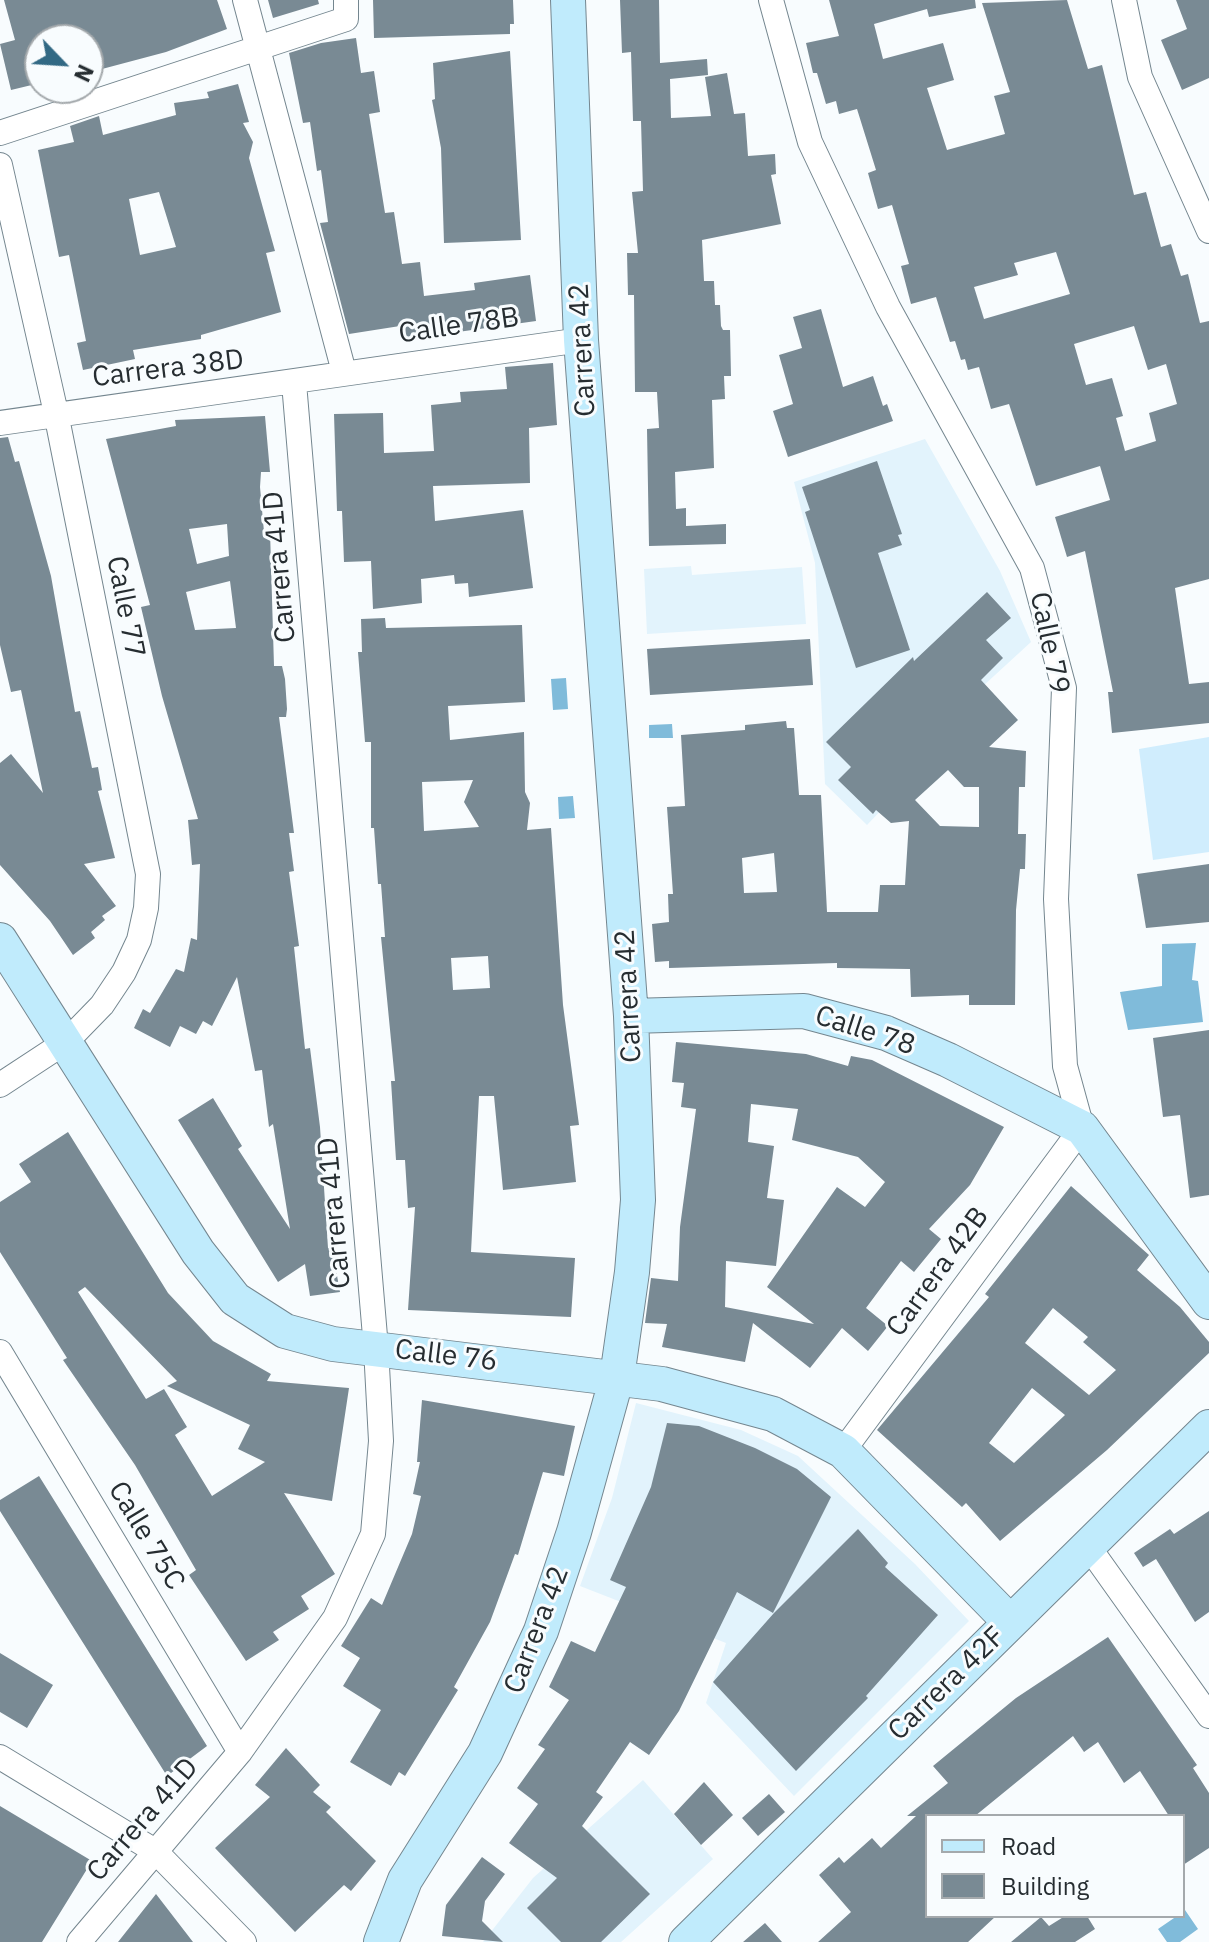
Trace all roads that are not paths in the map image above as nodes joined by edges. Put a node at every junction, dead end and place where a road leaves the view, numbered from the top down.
1 (245, 0) edge
2 (568, 0) edge
3 (771, 0) edge
4 (1124, 0) edge
5 (346, 9) edge
6 (259, 45) junction
7 (0, 133) edge
8 (0, 165) edge
9 (1209, 231) edge
10 (581, 340) junction
11 (344, 372) junction
12 (294, 383) junction
13 (56, 413) junction
14 (0, 423) edge
15 (0, 940) edge
16 (631, 1016) junction
17 (67, 1041) junction
18 (0, 1085) edge
19 (1082, 1128) junction
20 (1209, 1302) edge
21 (376, 1348) junction
22 (0, 1352) edge
23 (617, 1377) junction
24 (1209, 1427) edge
25 (843, 1451) junction
26 (1088, 1546) junction
27 (1010, 1622) junction
28 (1209, 1716) edge
29 (240, 1752) junction
30 (0, 1757) edge
31 (155, 1851) junction
32 (79, 1942) edge
33 (244, 1942) edge
34 (381, 1942) edge
35 (686, 1942) edge

1 - 6 street
2 - 10 street, Carrera 42
3 - 19 street, Calle 79
4 - 9 street
5 - 6 street
6 - 7 street
6 - 11 street
8 - 13 street, Calle 77
10 - 11 street, Calle 78B
10 - 16 street, Carrera 42
11 - 12 street, Carrera 38D
12 - 13 street, Carrera 38D
12 - 21 street, Carrera 41D
13 - 14 street, Carrera 38D
13 - 17 street, Calle 77
15 - 17 street, Calle 76
16 - 19 street, Calle 78
16 - 23 street, Carrera 42
17 - 18 street, Calle 77
17 - 21 street, Calle 76
19 - 20 street, Calle 79
19 - 25 street, Carrera 42B
21 - 23 street, Calle 76
21 - 29 street, Carrera 41D
22 - 29 street, Calle 75C
23 - 25 street, Calle 76
23 - 34 street, Carrera 42
24 - 26 street, Carrera 42F
25 - 27 street, Calle 76
26 - 27 street, Carrera 42F
26 - 28 street
27 - 35 street, Carrera 42F
29 - 31 street, Carrera 41D
30 - 31 street
31 - 32 street, Carrera 41D
31 - 33 street

